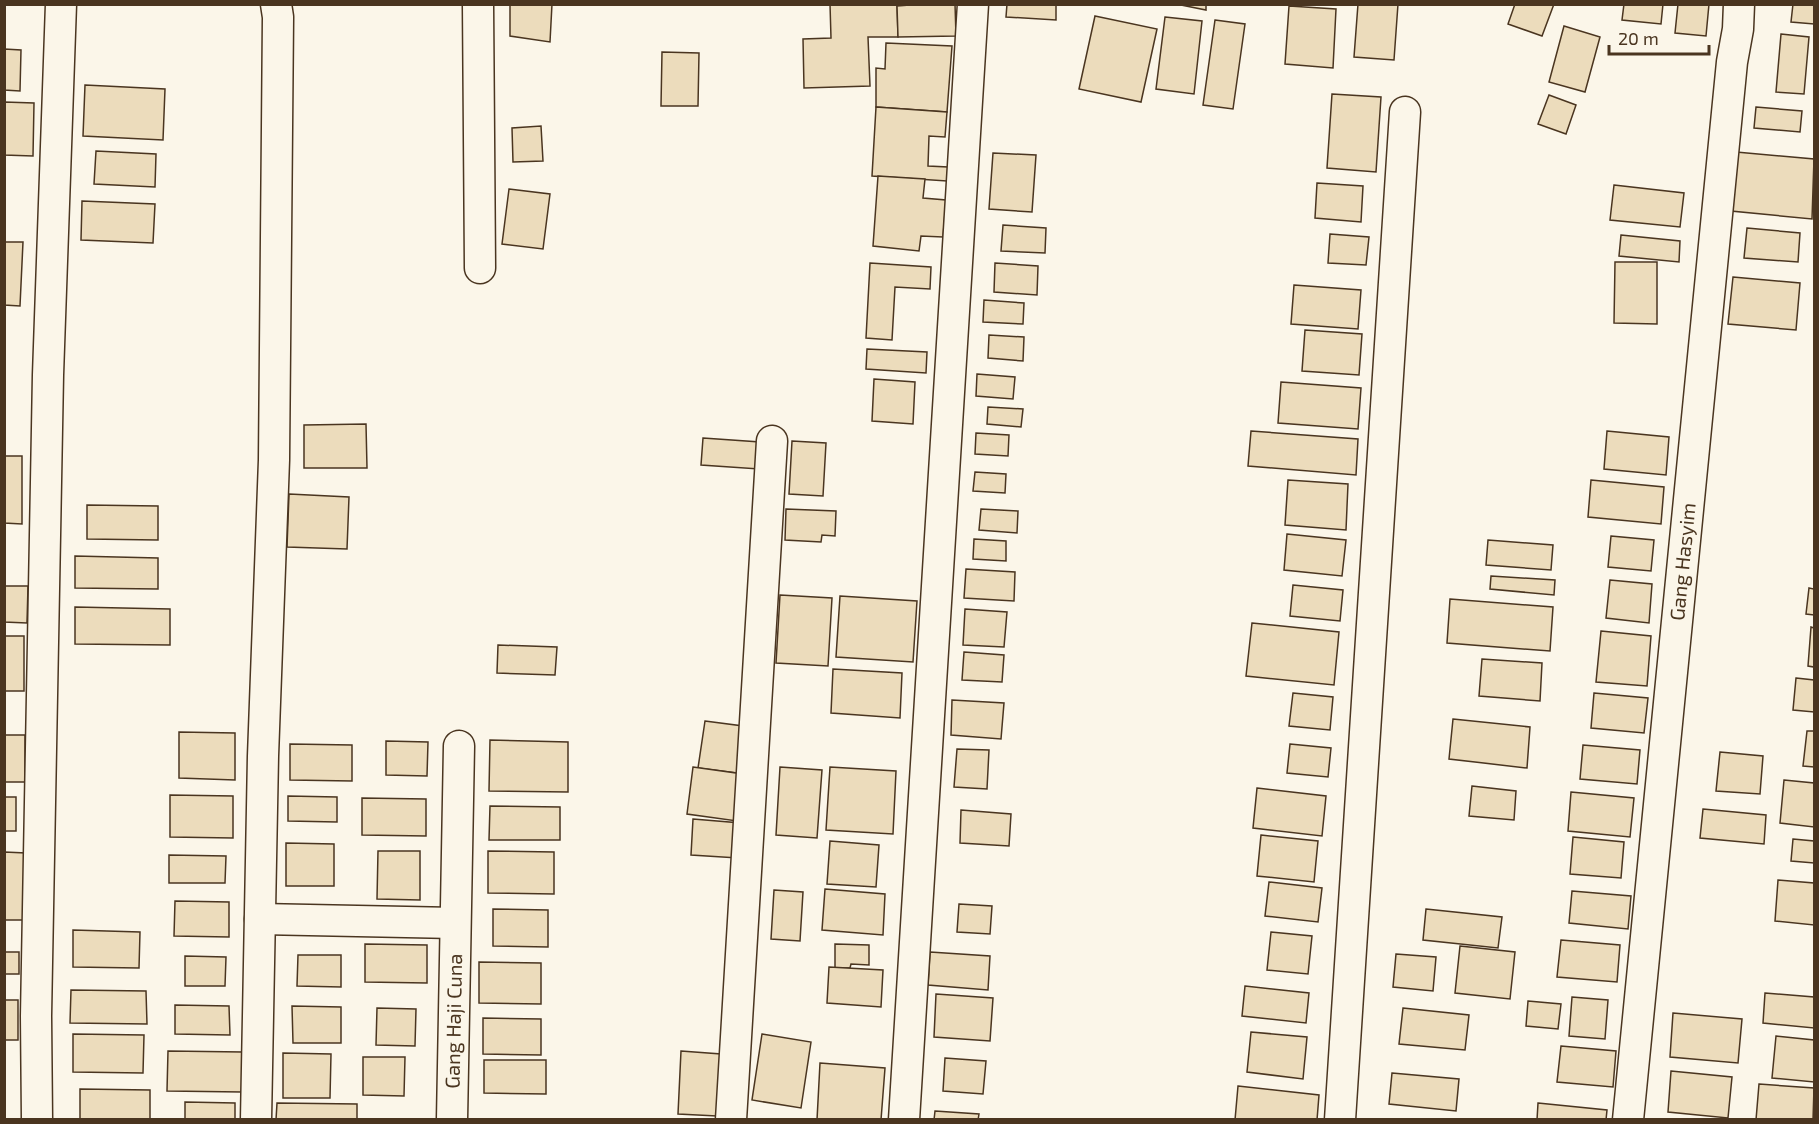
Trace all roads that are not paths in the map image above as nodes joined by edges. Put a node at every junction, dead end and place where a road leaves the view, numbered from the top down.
1 (61, 4) edge
2 (276, 4) edge
3 (478, 4) edge
4 (973, 4) edge
5 (1739, 4) edge
6 (1405, 112) dead end
7 (480, 268) dead end
8 (772, 441) dead end
9 (459, 746) dead end
10 (260, 919) junction
11 (455, 923) junction
12 (38, 1119) edge
13 (256, 1119) edge
14 (452, 1119) edge
15 (731, 1119) edge
16 (904, 1119) edge
17 (1340, 1119) edge
18 (1628, 1119) edge

1 - 12 street
2 - 10 street
3 - 7 street
4 - 16 street
5 - 18 street, Gang Hasyim
6 - 17 street
8 - 15 street
9 - 11 street, Gang Haji Cuna
10 - 11 street
10 - 13 street
11 - 14 street, Gang Haji Cuna

